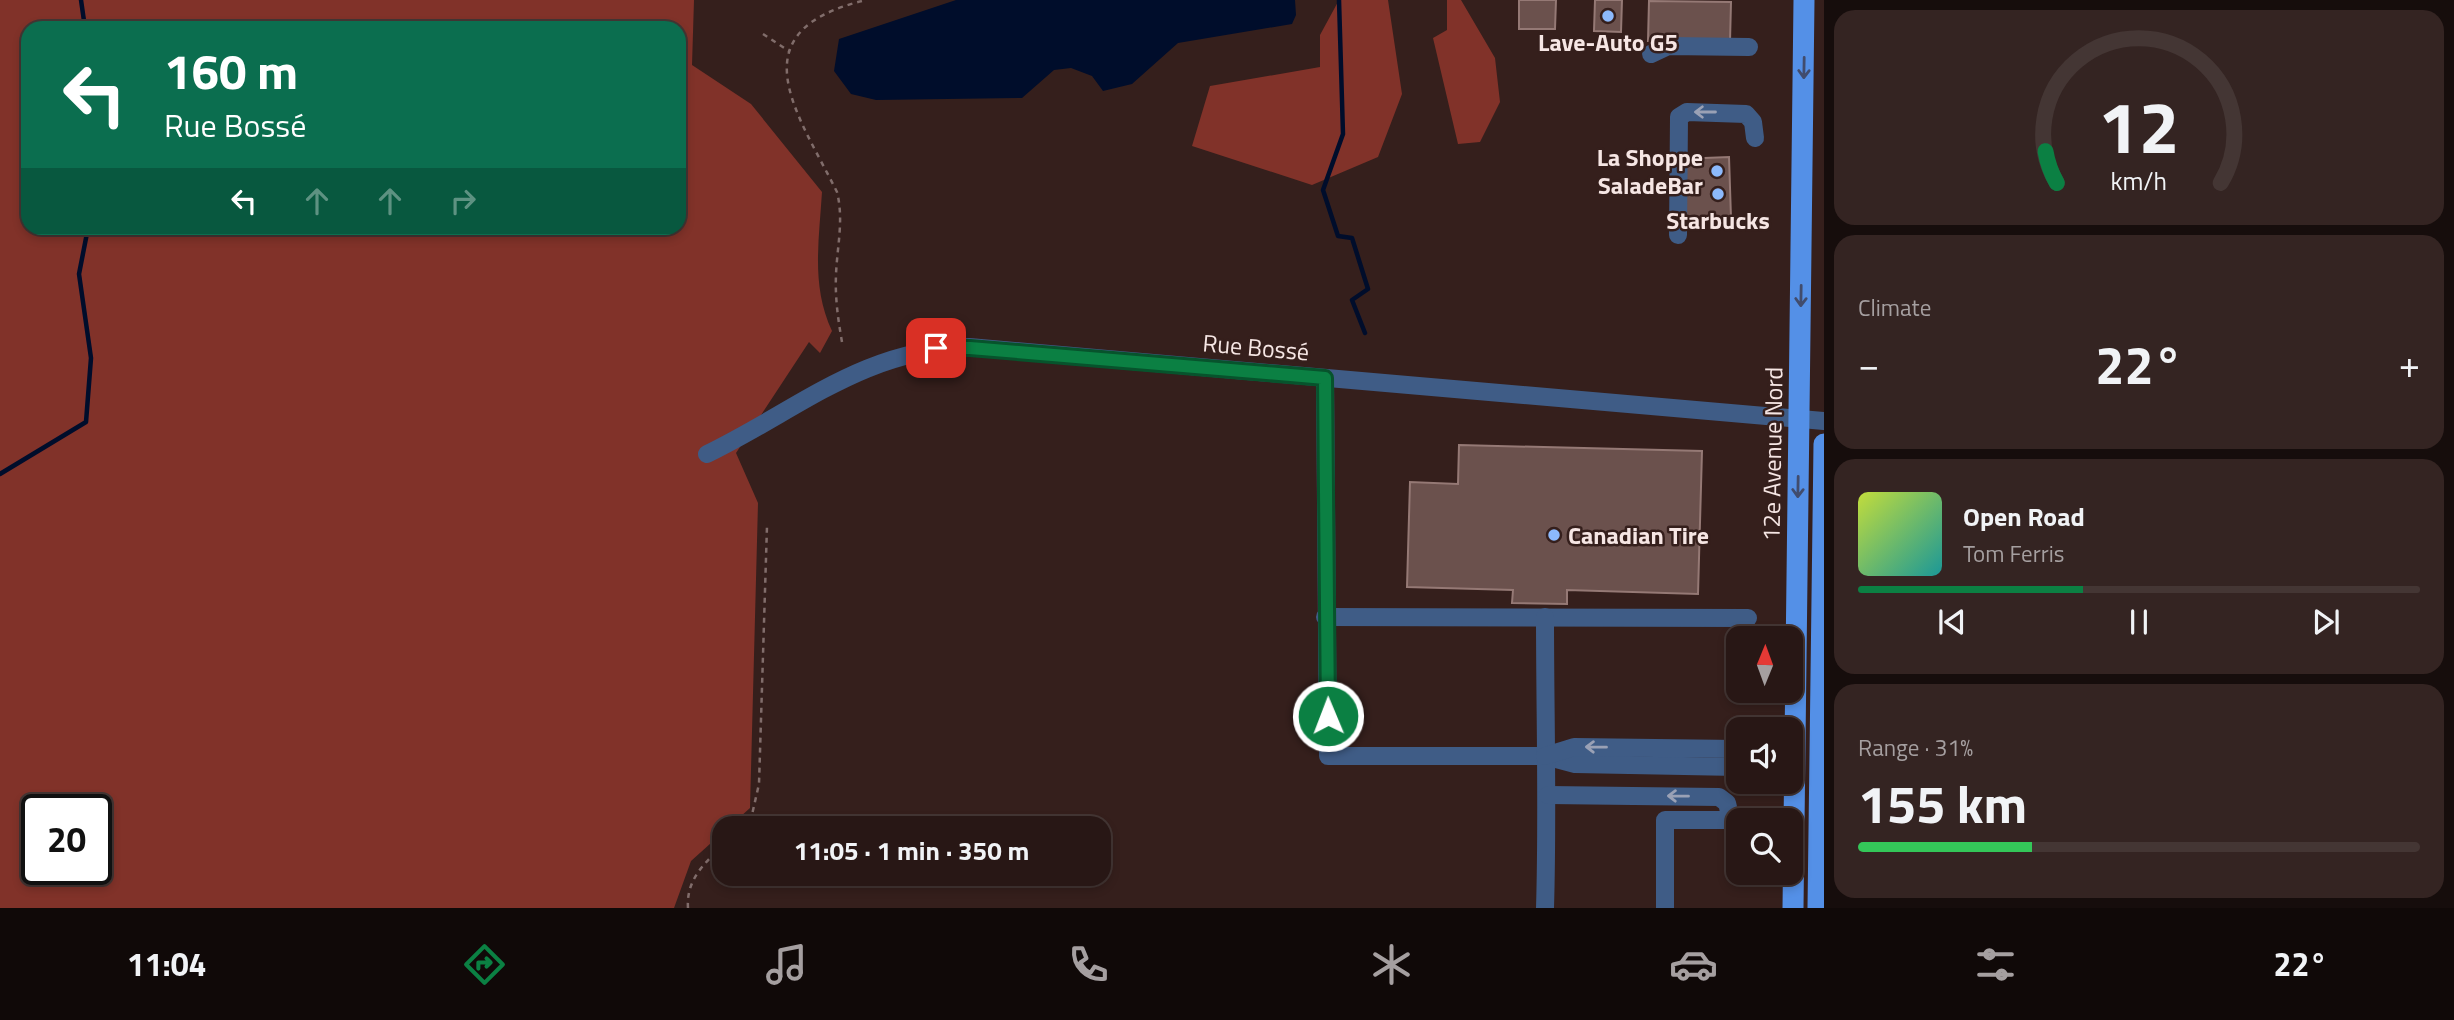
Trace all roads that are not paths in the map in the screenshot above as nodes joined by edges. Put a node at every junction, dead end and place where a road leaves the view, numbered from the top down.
1 (1804, 0) edge
2 (1749, 47) dead end
3 (1650, 54) dead end
4 (1755, 138) dead end
5 (1678, 235) dead end
6 (1325, 378) junction
7 (1799, 419) junction
8 (1824, 421) edge
9 (1824, 444) edge
10 (707, 454) dead end
11 (1325, 617) junction
12 (1545, 617) junction
13 (1748, 618) dead end
14 (1793, 717) edge
15 (1726, 749) edge
16 (1545, 756) junction
17 (1803, 757) edge
18 (1820, 757) junction
19 (1726, 767) edge
20 (1792, 794) edge
21 (1548, 795) junction
22 (1545, 908) edge
23 (1665, 908) edge
24 (1793, 908) edge
25 (1818, 908) edge

1 -> 7 main road, 12e Avenue Nord
2 - 3 street
4 -> 5 street
6 - 7 street, Rue Bossé
6 - 10 street, Rue Bossé
6 - 11 street
7 - 8 street, Rue Bossé
7 -> 14 main road, 12e Avenue Nord
9 - 18 main road
11 - 12 street
11 - 16 street
12 - 13 street
12 - 16 street
15 -> 16 street
16 - 19 street
16 - 21 street
17 - 18 street
18 - 25 main road
20 - 24 main road, 12e Avenue Nord
21 - 22 street
23 -> 21 street

